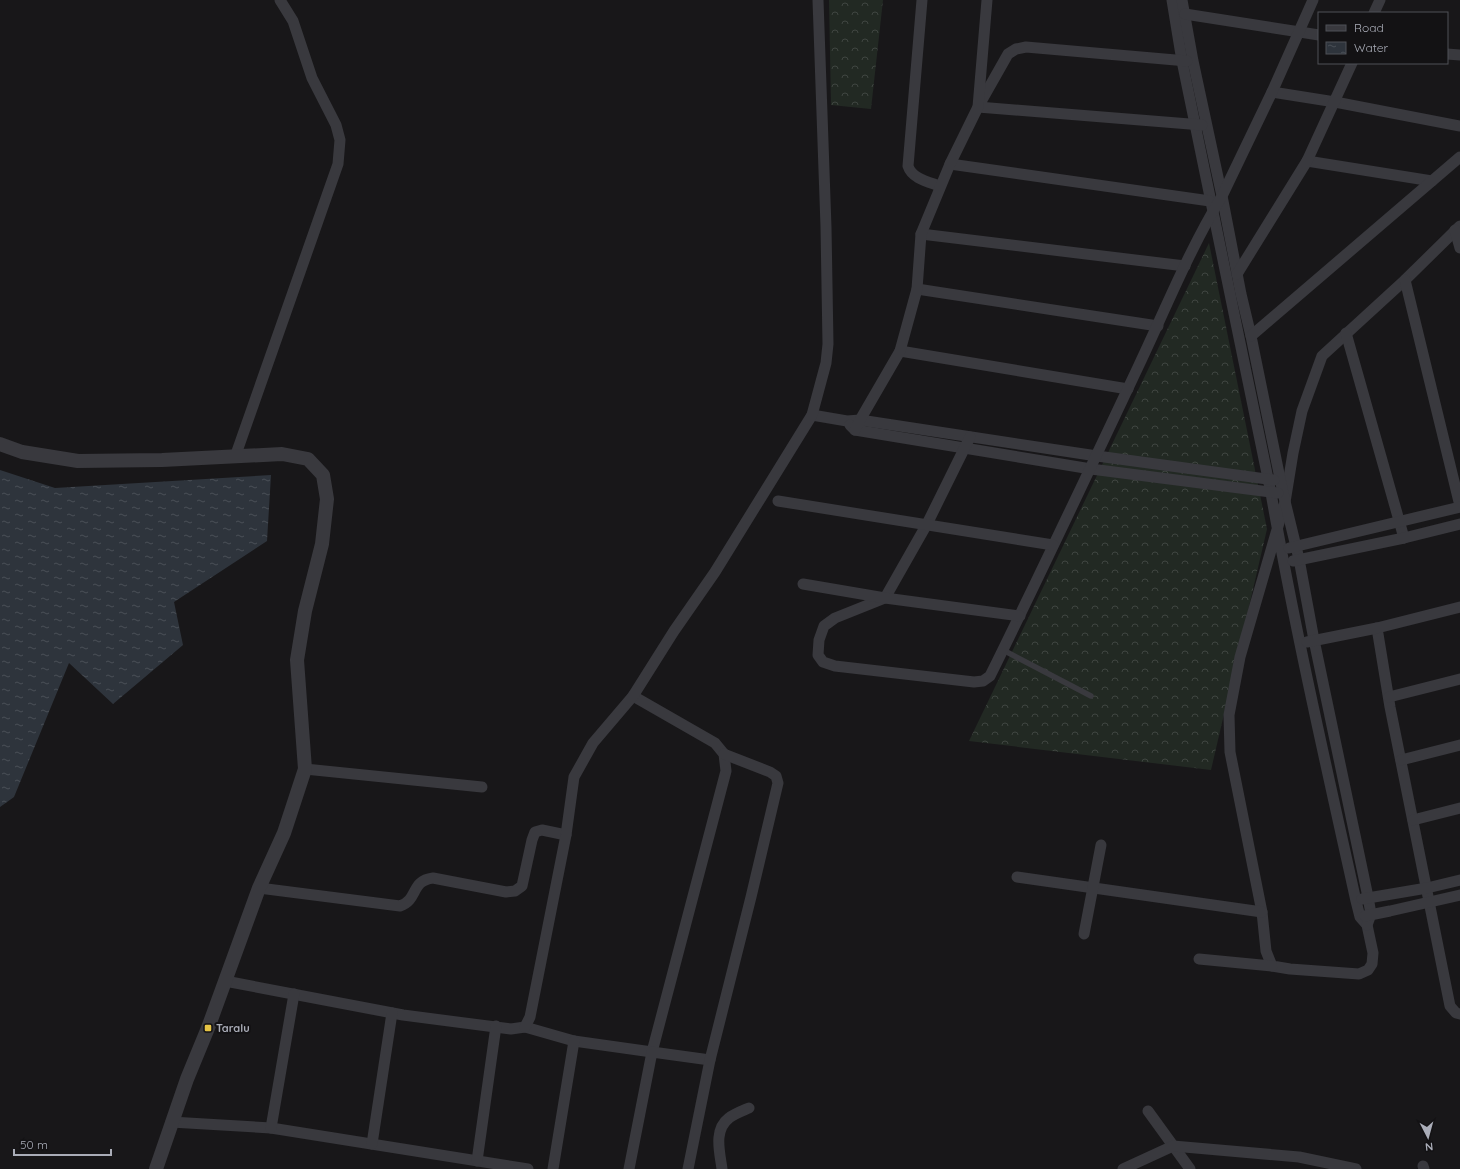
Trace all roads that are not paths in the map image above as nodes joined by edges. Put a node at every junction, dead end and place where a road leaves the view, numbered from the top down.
1 (280, 0) edge
2 (818, 0) edge
3 (922, 0) edge
4 (987, 0) edge
5 (1172, 0) edge
6 (1182, 0) edge
7 (1313, 0) edge
8 (1380, 0) edge
9 (1374, 12) edge
10 (1185, 14) junction
11 (1299, 32) junction
12 (1318, 35) edge
13 (1448, 54) edge
14 (1460, 55) edge
15 (1187, 61) junction
16 (1352, 64) edge
17 (1272, 92) junction
18 (1335, 102) junction
19 (978, 107) junction
20 (1201, 125) junction
21 (1460, 126) edge
22 (1460, 157) edge
23 (1307, 161) junction
24 (950, 164) junction
25 (1432, 181) junction
26 (940, 186) junction
27 (1222, 196) junction
28 (1212, 206) junction
29 (1458, 228) edge
30 (921, 234) junction
31 (1460, 248) edge
32 (1185, 266) junction
33 (1237, 274) junction
34 (1405, 280) junction
35 (917, 289) junction
36 (1158, 326) junction
37 (1346, 333) junction
38 (1251, 336) junction
39 (900, 351) junction
40 (1128, 389) junction
41 (812, 415) junction
42 (857, 425) junction
43 (970, 437) junction
44 (0, 444) edge
45 (965, 447) junction
46 (1097, 456) junction
47 (235, 457) junction
48 (1091, 469) junction
49 (1268, 480) junction
50 (1280, 480) junction
51 (1271, 493) junction
52 (1284, 498) junction
53 (778, 501) dead end
54 (1460, 507) edge
55 (1400, 522) junction
56 (927, 524) junction
57 (1460, 524) edge
58 (1277, 529) junction
59 (1404, 538) junction
60 (1053, 545) junction
61 (1296, 546) junction
62 (1282, 549) junction
63 (1299, 559) junction
64 (1284, 563) junction
65 (803, 584) dead end
66 (885, 598) junction
67 (1460, 607) edge
68 (1020, 616) junction
69 (1377, 628) junction
70 (1314, 640) junction
71 (1299, 644) junction
72 (1003, 650) junction
73 (1460, 678) edge
74 (633, 696) junction
75 (1091, 696) dead end
76 (1389, 697) junction
77 (1460, 745) edge
78 (724, 754) junction
79 (1401, 760) junction
80 (305, 769) junction
81 (482, 787) dead end
82 (1460, 808) edge
83 (1413, 820) junction
84 (566, 835) junction
85 (1100, 845) dead end
86 (1018, 877) dead end
87 (1460, 880) edge
88 (260, 888) junction
89 (1092, 888) junction
90 (1427, 888) junction
91 (1460, 895) edge
92 (1368, 898) junction
93 (1356, 901) junction
94 (1429, 902) junction
95 (1262, 912) junction
96 (1366, 919) junction
97 (1084, 934) dead end
98 (1199, 959) dead end
99 (1272, 966) junction
100 (225, 981) junction
101 (294, 994) junction
102 (392, 1014) junction
103 (1460, 1014) edge
104 (496, 1026) junction
105 (526, 1027) junction
106 (574, 1041) junction
107 (652, 1052) junction
108 (710, 1060) junction
109 (749, 1108) dead end
110 (1148, 1111) dead end
111 (171, 1122) junction
112 (271, 1128) junction
113 (372, 1144) junction
114 (1173, 1146) junction
115 (477, 1161) junction
116 (156, 1169) edge
117 (528, 1169) edge
118 (553, 1169) edge
119 (629, 1169) edge
120 (688, 1169) edge
121 (722, 1169) edge
122 (1123, 1169) edge
123 (1190, 1169) edge
124 (1356, 1169) edge

1 - 47 street
2 - 41 street
3 - 26 street
4 - 19 street
5 - 15 street
6 - 10 street
7 - 11 street
8 - 9 street
10 - 11 street
10 - 15 street
11 - 12 street
11 - 17 street
13 - 14 street
15 - 19 street
15 - 20 street
16 - 18 street
17 - 18 street
17 - 27 street
18 - 21 street
18 - 23 street
19 - 20 street
19 - 24 street
20 - 27 street
20 - 28 street
22 - 25 street
23 - 25 street
23 - 33 street
24 - 26 street
24 - 28 street
25 - 38 street
26 - 30 street
27 - 28 street
27 - 33 street
28 - 32 street
28 - 49 street
29 - 31 street
29 - 34 street
30 - 32 street
30 - 35 street
32 - 36 street
33 - 38 street
34 - 37 street
34 - 54 street
35 - 36 street
35 - 39 street
36 - 40 street
37 - 52 street
37 - 55 street
38 - 50 street
39 - 40 street
39 - 42 street
40 - 46 street
41 - 42 street
41 - 74 street
42 - 43 street
42 - 45 street
43 - 45 street
43 - 46 street
44 - 47 street
45 - 48 street
45 - 56 street
46 - 48 street
46 - 49 street
47 - 80 street
48 - 51 street
48 - 60 street
49 - 50 street
49 - 51 street
50 - 52 street
51 - 52 street
51 - 58 street
52 - 58 street
52 - 61 street
53 - 56 street
54 - 55 street
55 - 59 street
55 - 61 street
56 - 60 street
56 - 66 street
57 - 59 street
58 - 62 street
58 - 95 street
59 - 63 street
60 - 68 street
61 - 62 street
61 - 63 street
62 - 64 street
63 - 64 street
63 - 70 street
64 - 71 street
65 - 66 street
66 - 68 street
66 - 72 street
67 - 69 street
68 - 72 street
69 - 70 street
69 - 76 street
70 - 71 street
70 - 92 street
71 - 93 street
72 - 75 lane
73 - 76 street
74 - 78 street
74 - 84 street
76 - 79 street
77 - 79 street
78 - 107 street
78 - 108 street
79 - 83 street
80 - 81 street
80 - 88 street
82 - 83 street
83 - 90 street
84 - 88 street
84 - 105 street
85 - 89 street
86 - 89 street
87 - 90 street
88 - 100 street
89 - 95 street
89 - 97 street
90 - 92 street
90 - 94 street
91 - 94 street
92 - 93 street
92 - 96 street
93 - 96 street
94 - 96 street
94 - 103 street
95 - 99 street
96 - 99 street
98 - 99 street
100 - 101 street
100 - 111 street
101 - 102 street
101 - 112 street
102 - 104 street
102 - 113 street
104 - 105 street
104 - 115 street
105 - 106 street
106 - 107 street
106 - 118 street
107 - 108 street
107 - 119 street
108 - 120 street
109 - 121 street
110 - 114 street
111 - 112 street
111 - 116 street
112 - 113 street
113 - 115 street
114 - 122 street
114 - 123 street
114 - 124 street
115 - 117 street

